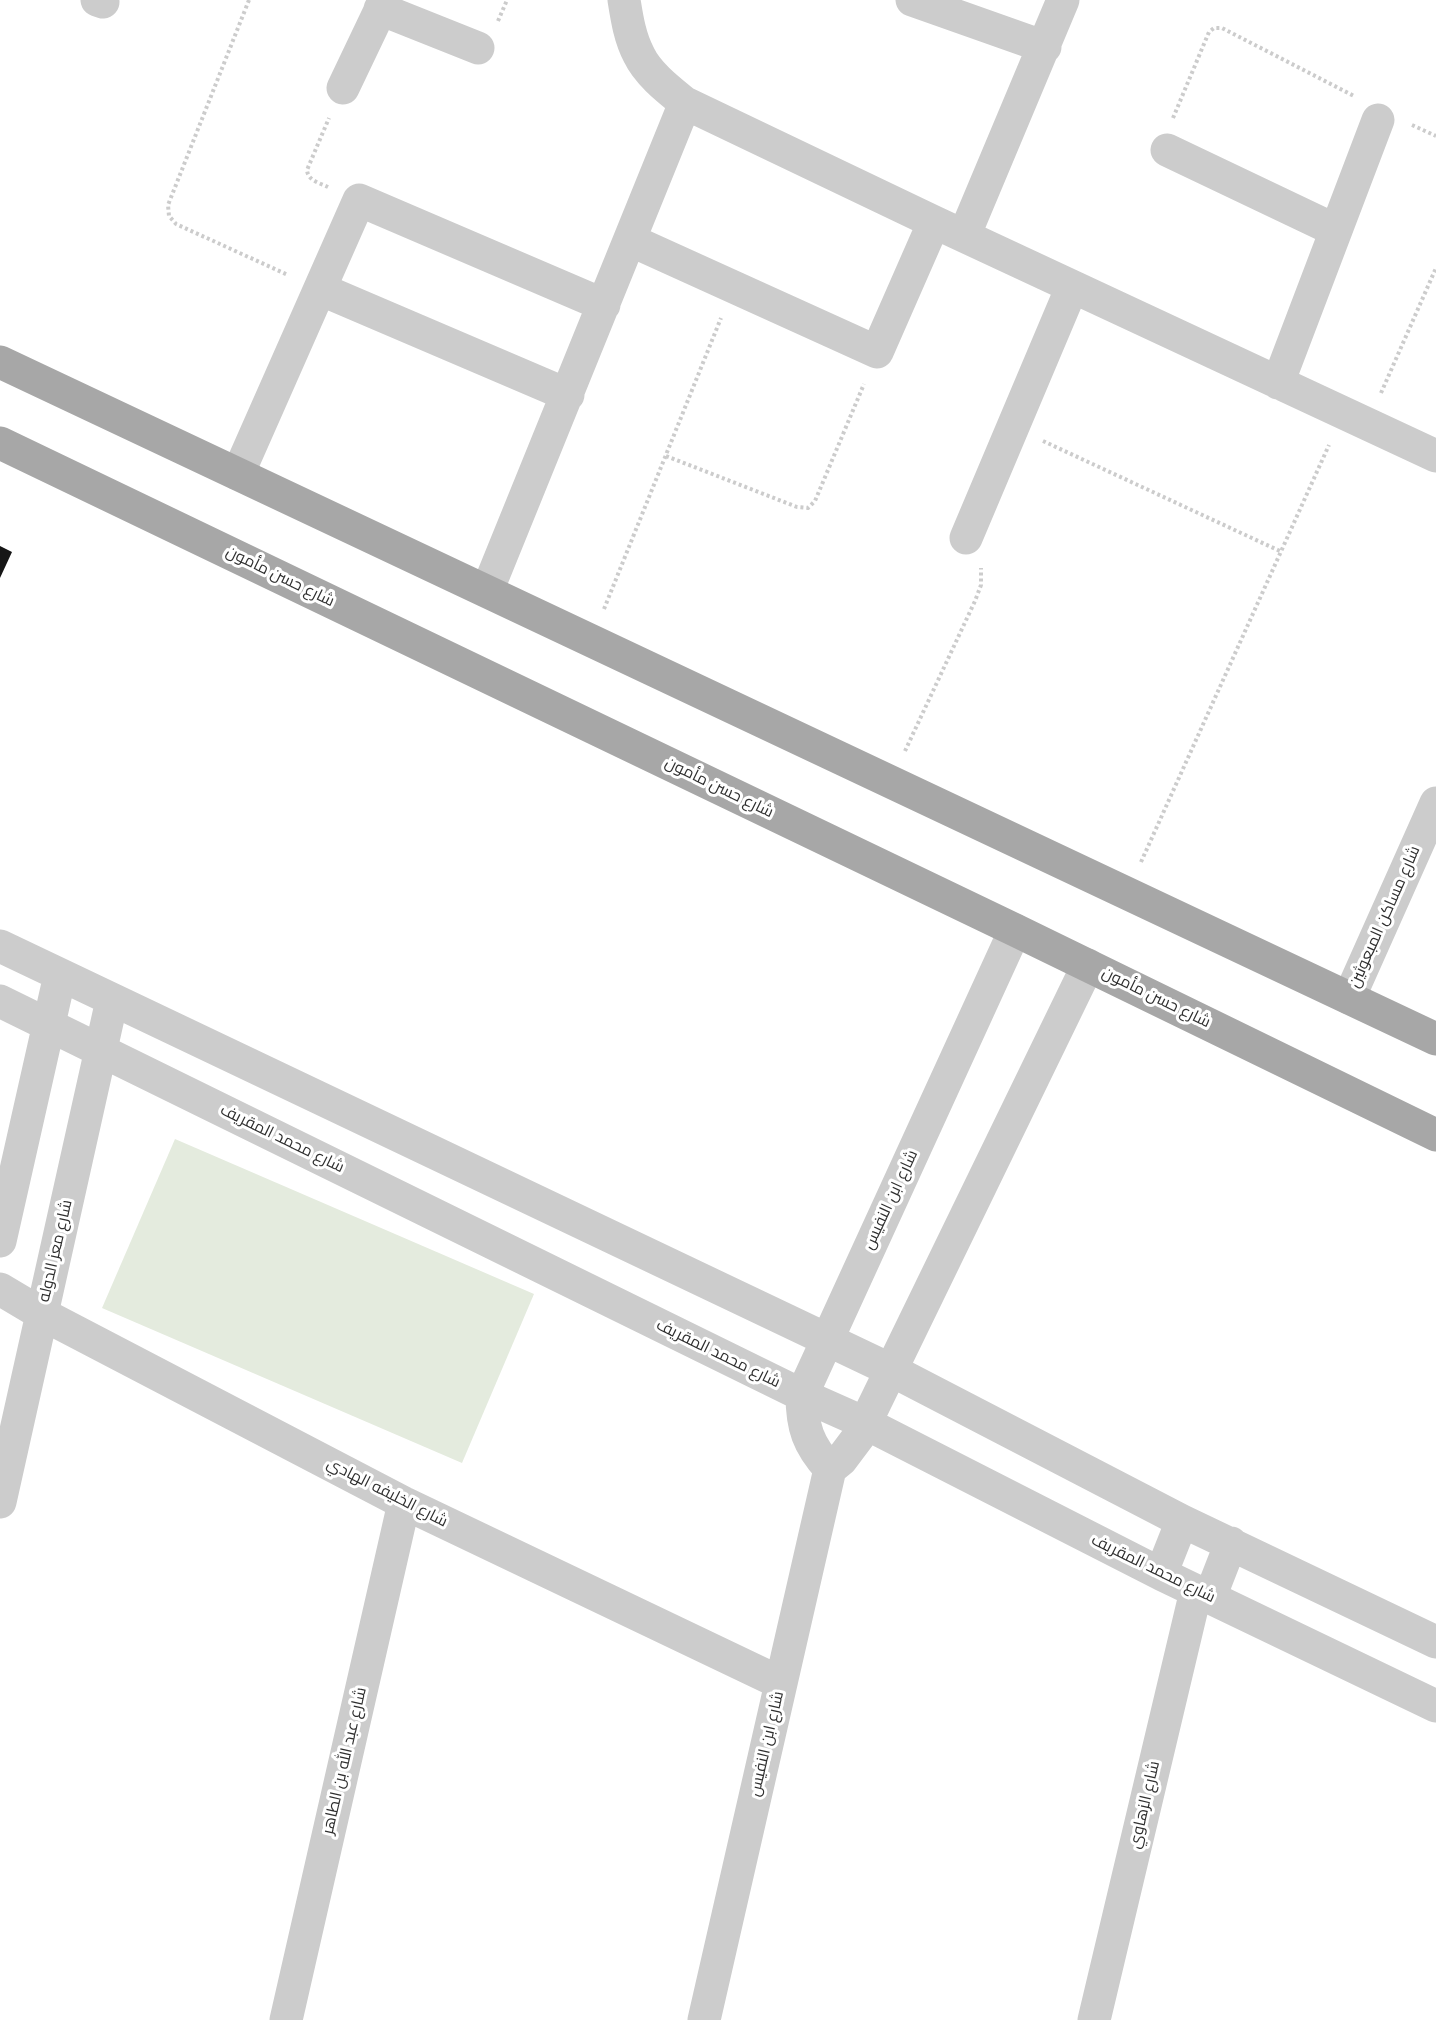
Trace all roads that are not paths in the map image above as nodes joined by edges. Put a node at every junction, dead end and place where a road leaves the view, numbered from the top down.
1 (624, 0) edge
2 (912, 0) edge
3 (1063, 0) edge
4 (383, 4) edge
5 (1045, 47) junction
6 (478, 48) dead end
7 (343, 87) road end
8 (685, 103) junction
9 (1378, 120) road end
10 (1167, 150) road end
11 (934, 222) junction
12 (1335, 230) junction
13 (964, 236) junction
14 (630, 240) junction
15 (1072, 286) junction
16 (320, 289) junction
17 (604, 305) junction
18 (0, 362) edge
19 (1278, 383) junction
20 (568, 395) junction
21 (0, 443) edge
22 (1436, 456) edge
23 (238, 474) junction
24 (966, 538) road end
25 (488, 591) junction
26 (1436, 803) edge
27 (1015, 930) junction
28 (0, 946) edge
29 (1088, 965) junction
30 (60, 975) junction
31 (1349, 998) junction
32 (112, 1000) junction
33 (0, 1001) edge
34 (50, 1024) junction
35 (1436, 1039) edge
36 (101, 1051) junction
37 (1436, 1135) edge
38 (0, 1241) edge
39 (0, 1288) edge
40 (42, 1314) junction
41 (826, 1341) junction
42 (891, 1371) junction
43 (802, 1395) junction
44 (865, 1424) junction
45 (830, 1469) junction
46 (0, 1502) edge
47 (404, 1503) junction
48 (1182, 1521) junction
49 (1231, 1544) junction
50 (1161, 1574) junction
51 (1203, 1594) junction
52 (1436, 1642) edge
53 (781, 1683) junction
54 (1436, 1706) edge
55 (286, 2020) edge
56 (704, 2020) edge
57 (1094, 2020) edge

1 - 8 street
2 - 5 street
3 - 5 street
4 - 6 street
4 - 7 street
5 - 13 street
8 - 11 street
8 - 14 street
9 - 12 street
10 - 12 street
11 - 13 street
11 - 14 street
12 - 19 street
13 - 15 street
14 - 17 street
15 - 19 street
15 - 24 street
16 - 17 street
16 - 20 street
16 - 23 street
17 - 20 street
18 - 23 main road
19 - 22 street
20 - 25 street
21 - 27 main road, شارع حسن مأمون
23 - 25 main road
25 - 31 main road
26 - 31 street, شارع مساكن المبعوثين
27 - 29 main road, شارع حسن مأمون
27 - 41 street, شارع ابن النفيس
28 - 30 street
29 - 37 main road, شارع حسن مأمون
29 - 42 street
30 - 32 street
30 - 34 street
31 - 35 main road
32 - 36 street, شارع معز الدوله
32 - 41 street
33 - 34 street, شارع محمد المقريف
34 - 36 street, شارع محمد المقريف
34 - 38 street
36 - 40 street, شارع معز الدوله
36 - 43 street, شارع محمد المقريف
39 - 40 street, شارع الخليفه الهادي
40 - 46 street, شارع معز الدوله
40 - 47 street, شارع الخليفه الهادي
41 - 42 street
41 - 43 street, شارع ابن النفيس
42 - 44 street
42 - 48 street
43 - 44 street, شارع محمد المقريف
43 - 45 street, شارع ابن النفيس
44 - 45 street
44 - 50 street, شارع محمد المقريف
45 - 53 street, شارع ابن النفيس
47 - 53 street, شارع الخليفه الهادي
47 - 55 street, شارع عبد الله بن الطاهر
48 - 49 street
48 - 50 street
49 - 51 street, شارع الزهاوي
49 - 52 street
50 - 51 street, شارع محمد المقريف
51 - 54 street, شارع محمد المقريف
51 - 57 street, شارع الزهاوي
53 - 56 street, شارع ابن النفيس

